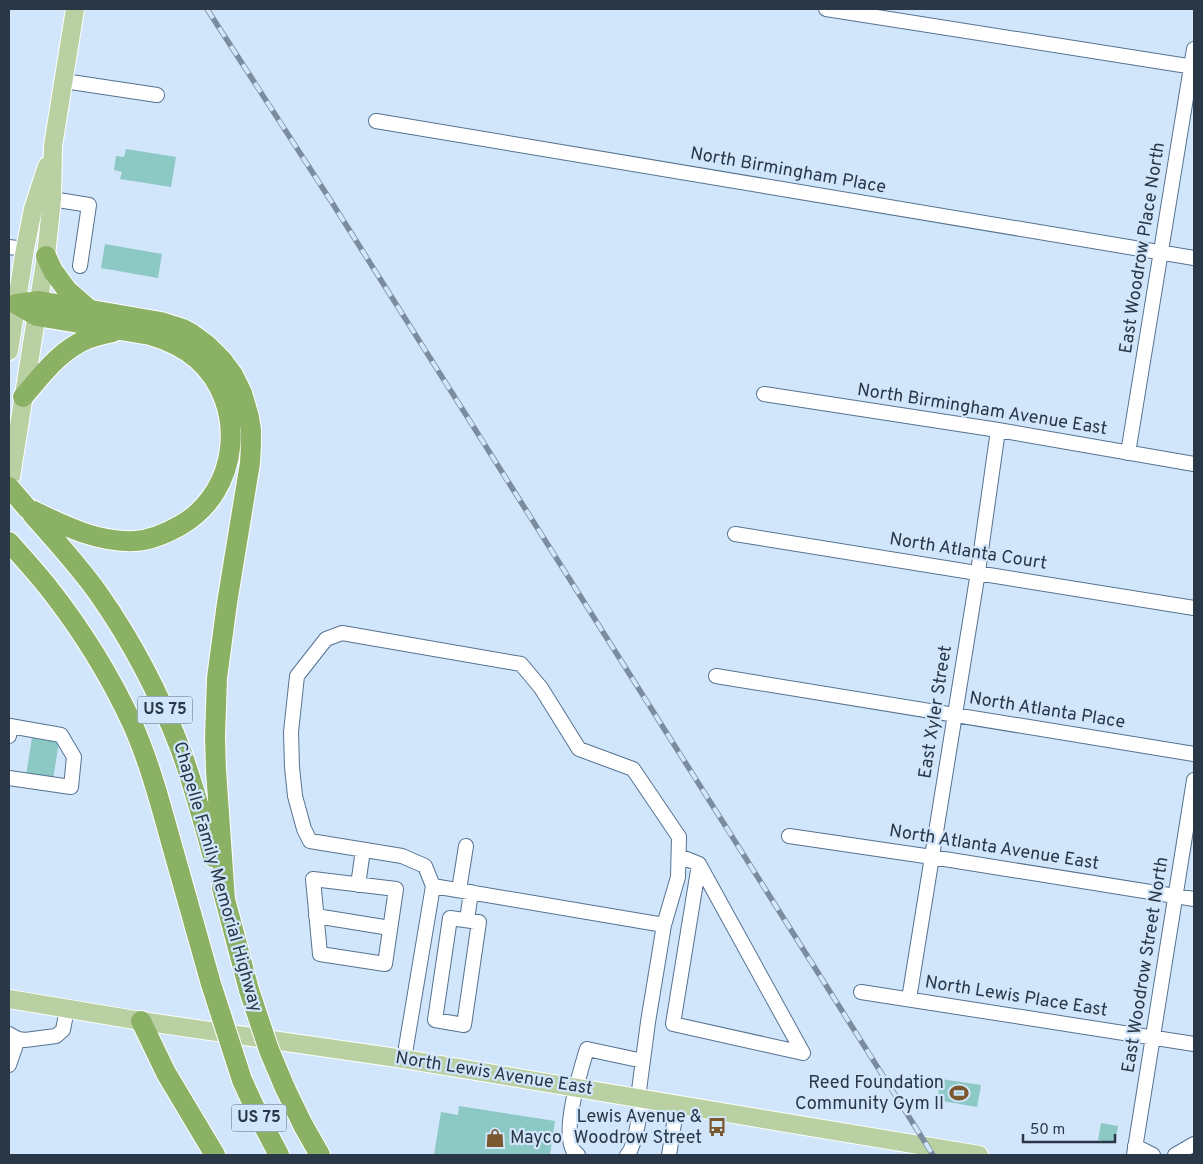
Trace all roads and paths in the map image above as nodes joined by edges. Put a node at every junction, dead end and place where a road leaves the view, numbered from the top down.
1 (76, 9) edge
2 (826, 9) edge
3 (1194, 49) edge
4 (1193, 66) edge
5 (64, 80) junction
6 (157, 96) dead end
7 (376, 121) dead end
8 (53, 146) junction
9 (52, 199) junction
10 (17, 248) edge
11 (1161, 253) junction
12 (46, 256) junction
13 (1194, 258) edge
14 (80, 266) dead end
15 (16, 304) junction
16 (38, 308) junction
17 (90, 310) junction
18 (120, 330) junction
19 (9, 351) edge
20 (764, 394) dead end
21 (24, 397) junction
22 (998, 430) junction
23 (1128, 453) junction
24 (1194, 464) edge
25 (9, 488) edge
26 (61, 534) junction
27 (735, 534) dead end
28 (9, 542) edge
29 (978, 572) junction
30 (1194, 608) edge
31 (716, 676) dead end
32 (955, 715) junction
33 (9, 736) edge
34 (1194, 754) edge
35 (9, 778) edge
36 (1194, 780) edge
37 (789, 836) dead end
38 (466, 846) dead end
39 (363, 850) junction
40 (679, 856) junction
41 (932, 857) junction
42 (699, 864) junction
43 (358, 885) junction
44 (433, 886) junction
45 (465, 891) junction
46 (1176, 896) junction
47 (1194, 899) edge
48 (225, 900) junction
49 (316, 916) junction
50 (468, 920) junction
51 (664, 925) junction
52 (390, 928) junction
53 (861, 992) dead end
54 (9, 999) edge
55 (908, 999) junction
56 (67, 1008) junction
57 (141, 1021) junction
58 (13, 1036) edge
59 (1153, 1038) junction
60 (1194, 1044) edge
61 (404, 1059) junction
62 (643, 1061) junction
63 (9, 1065) edge
64 (576, 1087) junction
65 (640, 1098) junction
66 (678, 1105) junction
67 (1194, 1144) edge
68 (900, 1149) edge
69 (1135, 1151) edge
70 (216, 1155) edge
71 (279, 1155) edge
72 (320, 1155) edge
73 (578, 1155) edge
74 (627, 1155) edge
75 (669, 1155) edge
76 (978, 1155) edge
77 (1153, 1155) edge
78 (1175, 1155) edge

1 - 5 main road
2 - 4 street
3 - 4 street, East Woodrow Place North
4 - 11 street, East Woodrow Place North
5 - 6 street
5 - 8 main road
7 - 11 street, North Birmingham Place
8 - 9 main road
8 - 10 main road
9 - 12 main road
9 - 14 street
10 - 15 main road
11 - 13 street, North Birmingham Place
11 - 23 street, East Woodrow Place North
12 - 16 main road
12 - 17 highway
15 - 16 highway
15 - 19 main road
16 - 17 highway
16 - 18 highway
16 - 21 main road
17 - 48 highway
18 - 21 highway
18 - 26 highway
20 - 22 street, North Birmingham Avenue East
21 - 25 main road
22 - 23 street, North Birmingham Avenue East
22 - 29 street, East Xyler Street
23 - 24 street, North Birmingham Avenue East
25 - 26 highway, Chapelle Family Memorial Highway / US 75, bridge
26 - 48 highway, Chapelle Family Memorial Highway / US 75
27 - 29 street, North Atlanta Court
28 - 71 highway, Chapelle Family Memorial Highway / US 75, bridge
29 - 30 street, North Atlanta Court
29 - 32 street, East Xyler Street
31 - 32 street, North Atlanta Place
32 - 34 street, North Atlanta Place
32 - 41 street, East Xyler Street
33 - 35 street
36 - 46 street, East Woodrow Street North
37 - 41 street, North Atlanta Avenue East
38 - 45 street
39 - 40 street
39 - 43 street
39 - 44 street
40 - 42 street
40 - 51 street
41 - 46 street, North Atlanta Avenue East
41 - 55 street, East Xyler Street
42 - 42 street
43 - 49 street
43 - 52 street
44 - 45 street
44 - 61 street
45 - 50 street
45 - 51 street
46 - 47 street, North Atlanta Avenue East
46 - 59 street, East Woodrow Street North
48 - 72 highway, Chapelle Family Memorial Highway / US 75, bridge
49 - 52 street
49 - 52 street
50 - 50 street
51 - 62 street
53 - 55 street, North Lewis Place East
54 - 56 main road, North Lewis Avenue East
55 - 59 street, North Lewis Place East
56 - 57 main road, North Lewis Avenue East
56 - 58 street
57 - 61 main road, North Lewis Avenue East
57 - 70 highway
58 - 63 street
59 - 60 street, North Lewis Place East
59 - 69 street, East Woodrow Street North
61 - 64 main road, North Lewis Avenue East
62 - 64 street
62 - 65 street
64 - 65 main road, North Lewis Avenue East
64 - 73 street
65 - 66 main road, North Lewis Avenue East
65 - 74 street
66 - 68 main road, North Lewis Avenue East
66 - 75 street
67 - 78 street
68 - 76 main road, North Lewis Avenue East
69 - 77 street

